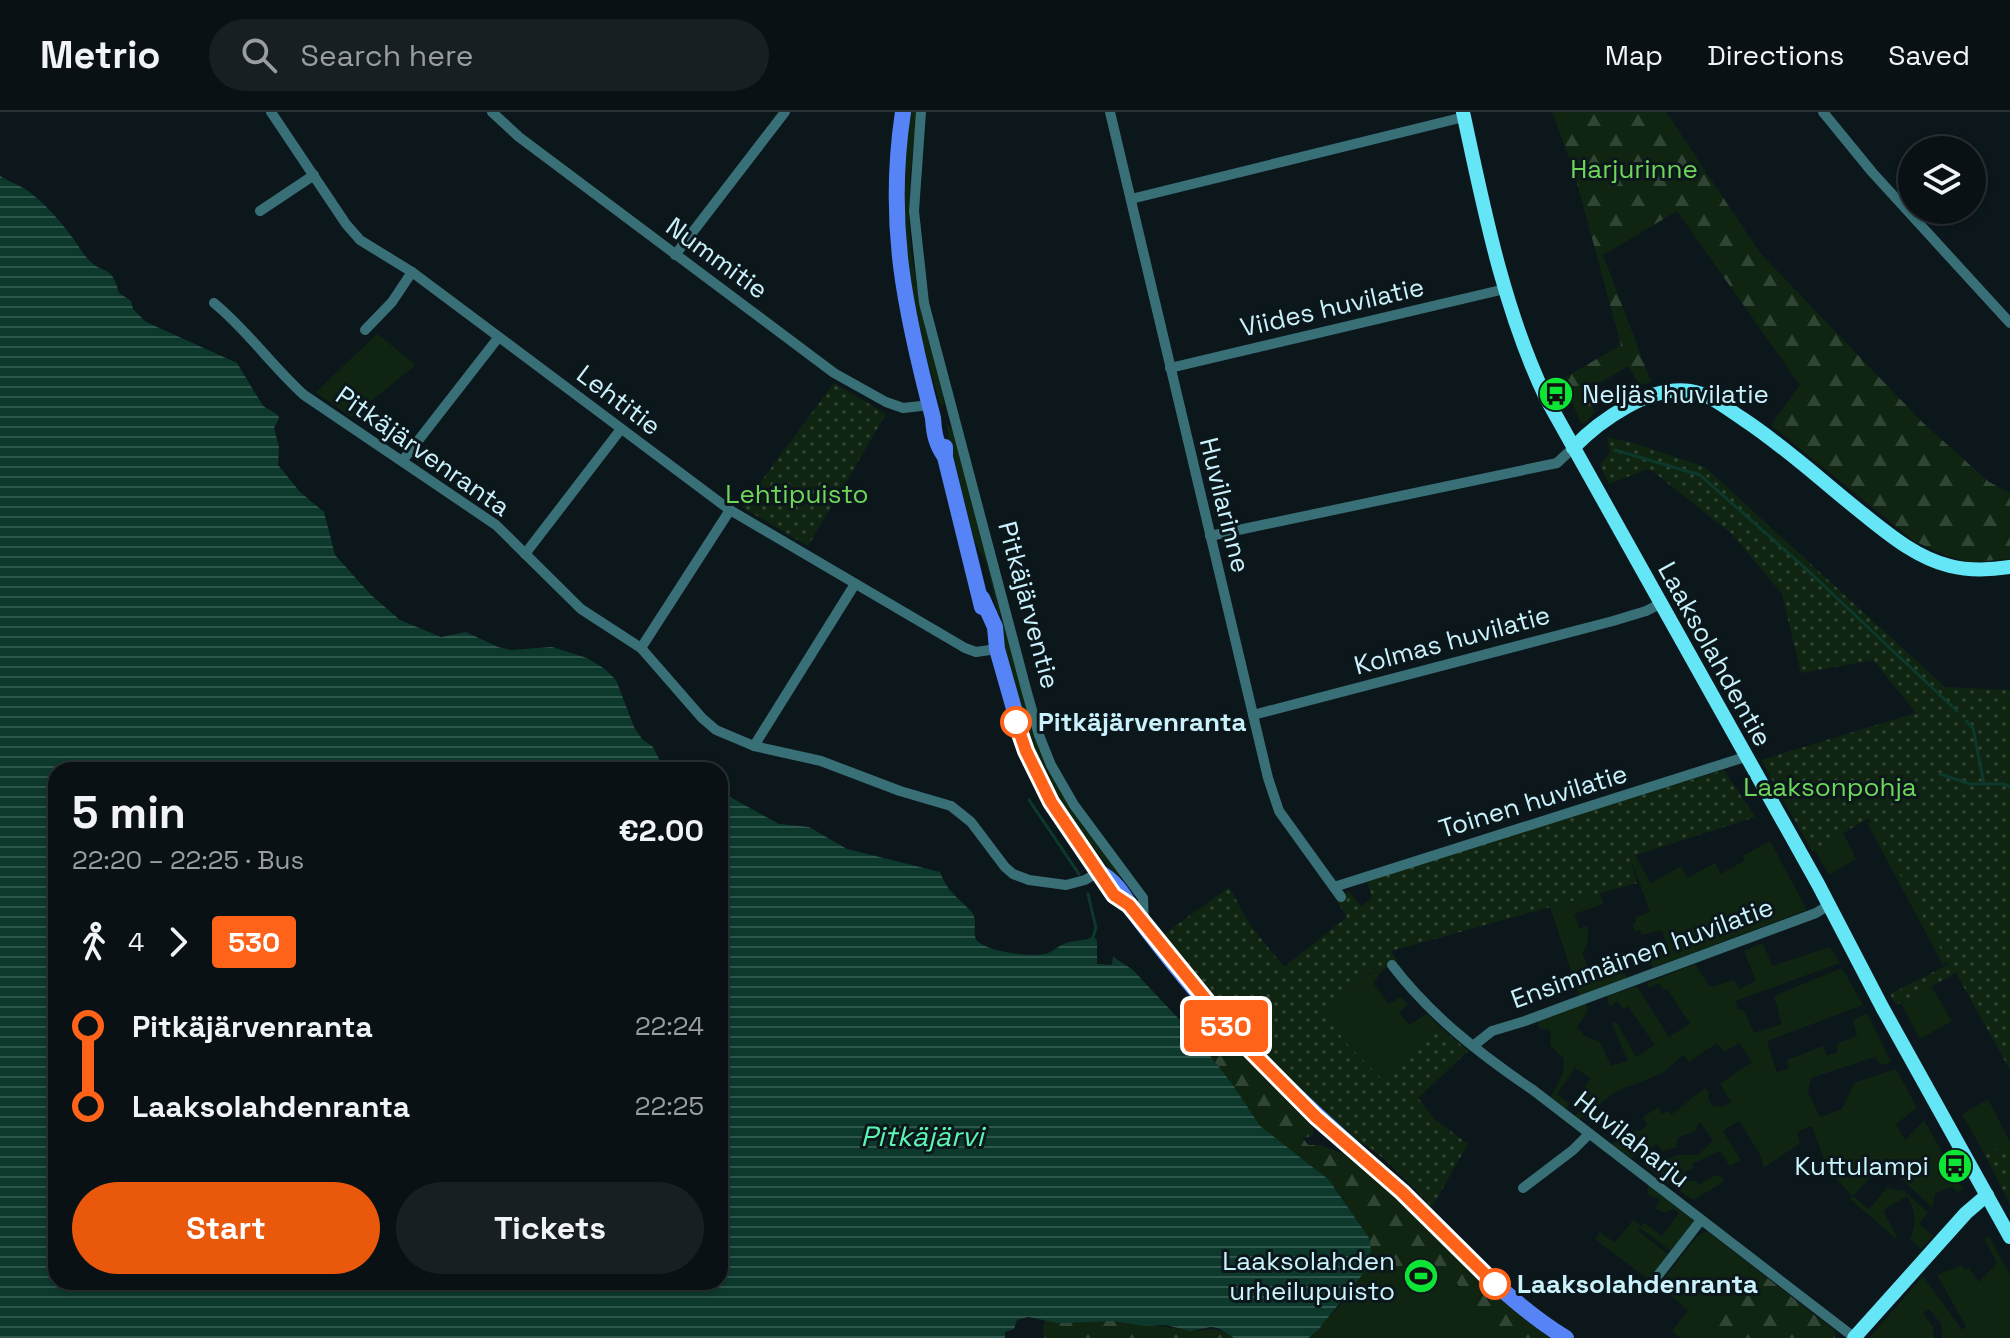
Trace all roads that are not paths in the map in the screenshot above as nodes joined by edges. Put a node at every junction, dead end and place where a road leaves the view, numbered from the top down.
1 (271, 112) edge
2 (492, 112) edge
3 (785, 112) edge
4 (903, 112) edge
5 (921, 112) edge
6 (1823, 112) edge
7 (1110, 114) edge
8 (1463, 114) edge
9 (314, 175) junction
10 (1131, 199) junction
11 (260, 211) dead end
12 (675, 255) junction
13 (412, 272) junction
14 (1505, 289) junction
15 (214, 303) dead end
16 (2010, 323) edge
17 (365, 330) dead end
18 (498, 338) junction
19 (1170, 368) junction
20 (932, 412) junction
21 (951, 413) junction
22 (621, 429) junction
23 (1573, 448) junction
24 (403, 460) junction
25 (730, 510) junction
26 (1210, 536) junction
27 (525, 554) junction
28 (2010, 567) edge
29 (855, 584) junction
30 (1660, 604) junction
31 (641, 648) junction
32 (997, 649) junction
33 (1253, 715) junction
34 (754, 746) junction
35 (1745, 757) junction
36 (1099, 872) junction
37 (1334, 887) junction
38 (1341, 897) dead end
39 (1829, 905) junction
40 (1144, 926) junction
41 (1392, 965) dead end
42 (1473, 1046) junction
43 (1589, 1134) junction
44 (1523, 1188) dead end
45 (1987, 1195) junction
46 (1701, 1220) junction
47 (2010, 1237) edge
48 (1656, 1278) dead end
49 (1566, 1338) edge
50 (1854, 1338) edge

1 - 9 street, Lehtitie
2 - 12 street, Nummitie
3 - 12 street
4 - 20 main road, Pitkäjärventie
5 - 21 street, Pitkäjärventie
6 - 16 street
7 - 10 street, Huvilarinne
8 - 10 street
8 - 14 street, Laaksolahdentie
9 - 11 street
9 - 13 street, Lehtitie
10 - 19 street, Huvilarinne
12 - 20 street, Nummitie
13 - 17 street
13 - 18 street, Lehtitie
14 - 19 street, Viides huvilatie
14 - 23 street, Laaksolahdentie
15 - 24 street, Pitkäjärvenranta
18 - 22 street, Lehtitie
18 - 24 street
19 - 26 street, Huvilarinne
20 - 21 street
20 - 32 main road, Pitkäjärventie
21 - 40 street, Pitkäjärventie
22 - 25 street, Lehtitie
22 - 27 street
23 - 26 street
23 - 28 street
23 - 30 street, Laaksolahdentie
24 - 27 street, Pitkäjärvenranta
25 - 29 street, Lehtitie
25 - 31 street
26 - 33 street, Huvilarinne
27 - 31 street, Pitkäjärvenranta
29 - 32 street, Lehtitie
29 - 34 street
30 - 33 street, Kolmas huvilatie
30 - 35 street, Laaksolahdentie
31 - 34 street, Pitkäjärvenranta
32 - 36 main road, Pitkäjärventie
33 - 37 street, Huvilarinne
34 - 36 street, Pitkäjärvenranta
35 - 37 street, Toinen huvilatie
35 - 39 street, Laaksolahdentie
36 - 40 main road, Pitkäjärventie
37 - 38 street
39 - 42 street, Ensimmäinen huvilatie
39 - 45 street, Laaksolahdentie
40 - 49 main road, Pitkäjärventie
41 - 42 street, Huvilaharju
42 - 43 street, Huvilaharju
43 - 44 street
43 - 46 street, Huvilaharju
45 - 47 street, Laaksolahdentie
45 - 50 street
46 - 48 street
46 - 50 street, Huvilaharju

